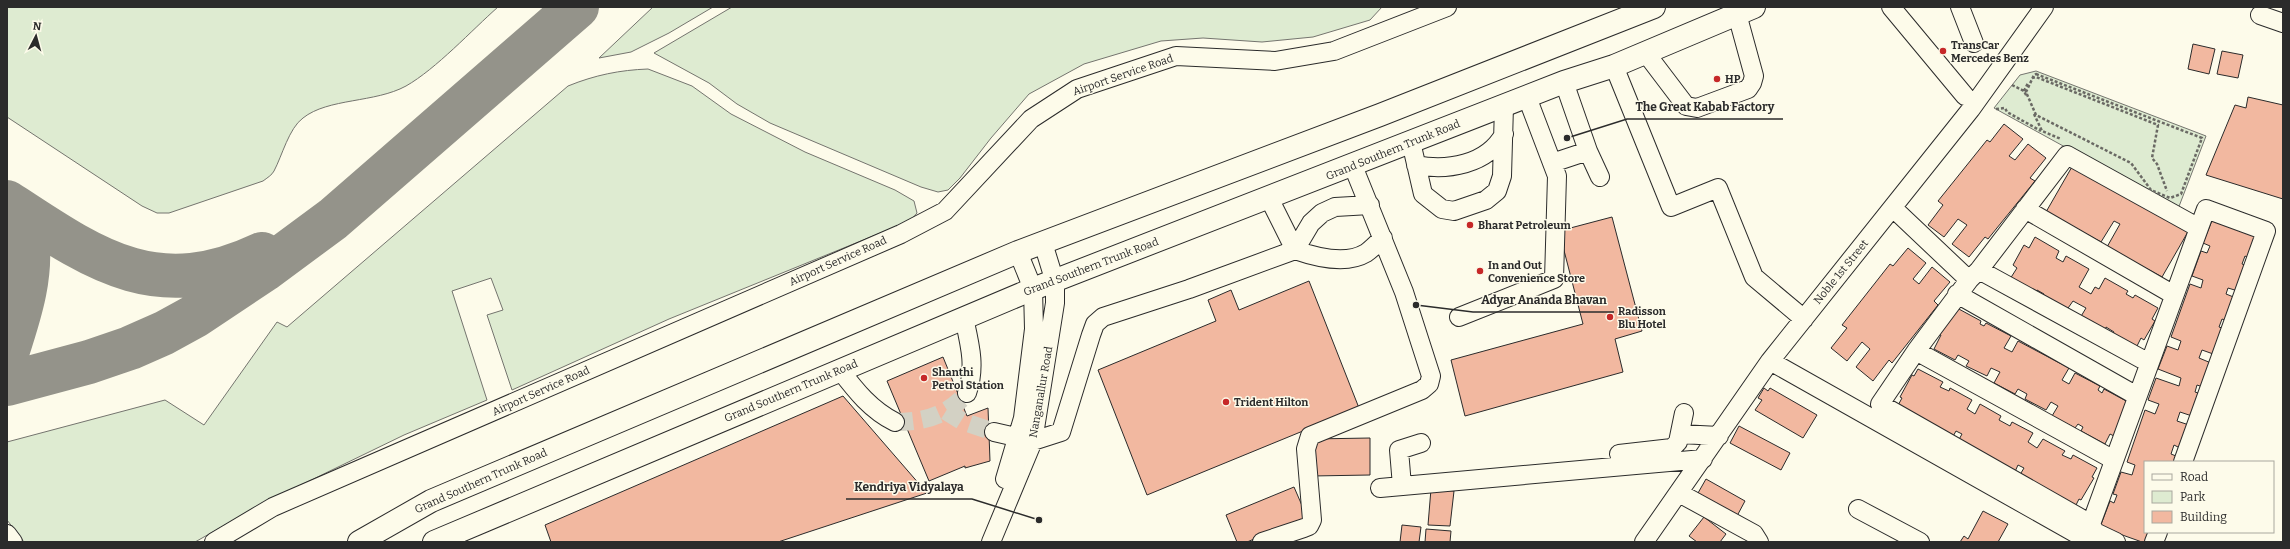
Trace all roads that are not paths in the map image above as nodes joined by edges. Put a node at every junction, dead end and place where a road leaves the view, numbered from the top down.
1 (1447, 7) edge
2 (1654, 7) edge
3 (1891, 7) edge
4 (1960, 7) edge
5 (2044, 7) edge
6 (1745, 11) edge
7 (2260, 15) dead end
8 (2283, 23) edge
9 (1974, 43) dead end
10 (1645, 52) junction
11 (1614, 66) junction
12 (1564, 82) junction
13 (1965, 96) dead end
14 (1527, 97) junction
15 (1504, 106) junction
16 (1504, 134) junction
17 (1411, 142) junction
18 (1588, 151) junction
19 (1552, 163) junction
20 (1416, 165) junction
21 (1353, 166) junction
22 (1600, 177) dead end
23 (1268, 198) junction
24 (1370, 205) junction
25 (1893, 208) junction
26 (2025, 209) junction
27 (2199, 228) junction
28 (1383, 238) junction
29 (1043, 243) junction
30 (1295, 250) junction
31 (1018, 252) junction
32 (1974, 275) junction
33 (1055, 282) junction
34 (1033, 289) junction
35 (1957, 294) junction
36 (2174, 295) junction
37 (1458, 317) dead end
38 (964, 318) junction
39 (1804, 319) junction
40 (1916, 351) junction
41 (1770, 361) junction
42 (2149, 363) junction
43 (840, 370) junction
44 (967, 394) tunnel mouth
45 (2138, 396) junction
46 (1684, 413) dead end
47 (895, 422) tunnel mouth
48 (994, 432) tunnel mouth
49 (1680, 434) junction
50 (1719, 436) junction
51 (1026, 439) junction
52 (1421, 443) dead end
53 (1703, 459) junction
54 (1573, 460) dead end
55 (2114, 460) junction
56 (2183, 461) edge
57 (1402, 486) junction
58 (1380, 488) dead end
59 (1679, 493) junction
60 (1858, 509) dead end
61 (2091, 533) edge
62 (7, 534) edge
63 (13, 542) edge
64 (214, 542) edge
65 (358, 542) edge
66 (434, 542) edge
67 (980, 542) edge
68 (991, 542) edge
69 (1262, 542) edge
70 (1644, 542) edge
71 (1759, 542) edge
72 (1920, 542) edge
73 (2116, 542) edge

1 - 64 street, Airport Service Road
2 - 29 main road, Grand Southern Trunk Road
3 - 13 street
4 - 9 street
5 - 25 street, Noble 1st Street
6 - 10 main road, Grand Southern Trunk Road
6 - 10 street
7 - 8 street
10 - 11 main road, Grand Southern Trunk Road
11 - 12 main road, Grand Southern Trunk Road
11 - 39 street
12 - 14 main road, Grand Southern Trunk Road
12 - 18 street
14 - 15 main road, Grand Southern Trunk Road
14 - 19 street
15 - 16 street
15 - 17 main road, Grand Southern Trunk Road
16 - 20 street
16 - 20 street
17 - 20 street
17 - 21 main road, Grand Southern Trunk Road
18 - 19 street
18 - 22 street
19 - 37 street
21 - 23 main road, Grand Southern Trunk Road
21 - 24 street
23 - 30 street
23 - 33 main road, Grand Southern Trunk Road
24 - 28 street
24 - 30 street
25 - 32 street
25 - 39 street, Noble 1st Street
26 - 27 street
26 - 32 street
26 - 36 street
27 - 36 street
27 - 56 street
28 - 30 street
28 - 69 street
29 - 31 main road, Grand Southern Trunk Road
29 - 33 street, Nanganallur Road
30 - 51 street
31 - 34 street
31 - 65 main road, Grand Southern Trunk Road
32 - 35 street
32 - 42 street
33 - 34 main road, Grand Southern Trunk Road
33 - 51 street, Nanganallur Road
34 - 38 main road, Grand Southern Trunk Road
34 - 51 street, Nanganallur Road
35 - 40 street
35 - 45 street
36 - 42 street
38 - 43 main road, Grand Southern Trunk Road
38 - 44 street
39 - 41 street, Noble 1st Street
40 - 55 street
40 - 61 street
41 - 50 street, Noble 1st Street
41 - 61 street
42 - 45 street
43 - 47 street
43 - 66 main road, Grand Southern Trunk Road
45 - 55 street
46 - 49 street
48 - 51 street
49 - 50 street
49 - 54 street
50 - 53 street, Noble 1st Street
51 - 67 street, Nanganallur Road
51 - 68 street, Nanganallur Road
52 - 57 street
53 - 57 street
53 - 59 street, Noble 1st Street
55 - 61 street
57 - 58 street
59 - 70 street, Noble 1st Street
59 - 71 street
60 - 72 street
61 - 73 street
62 - 63 street

